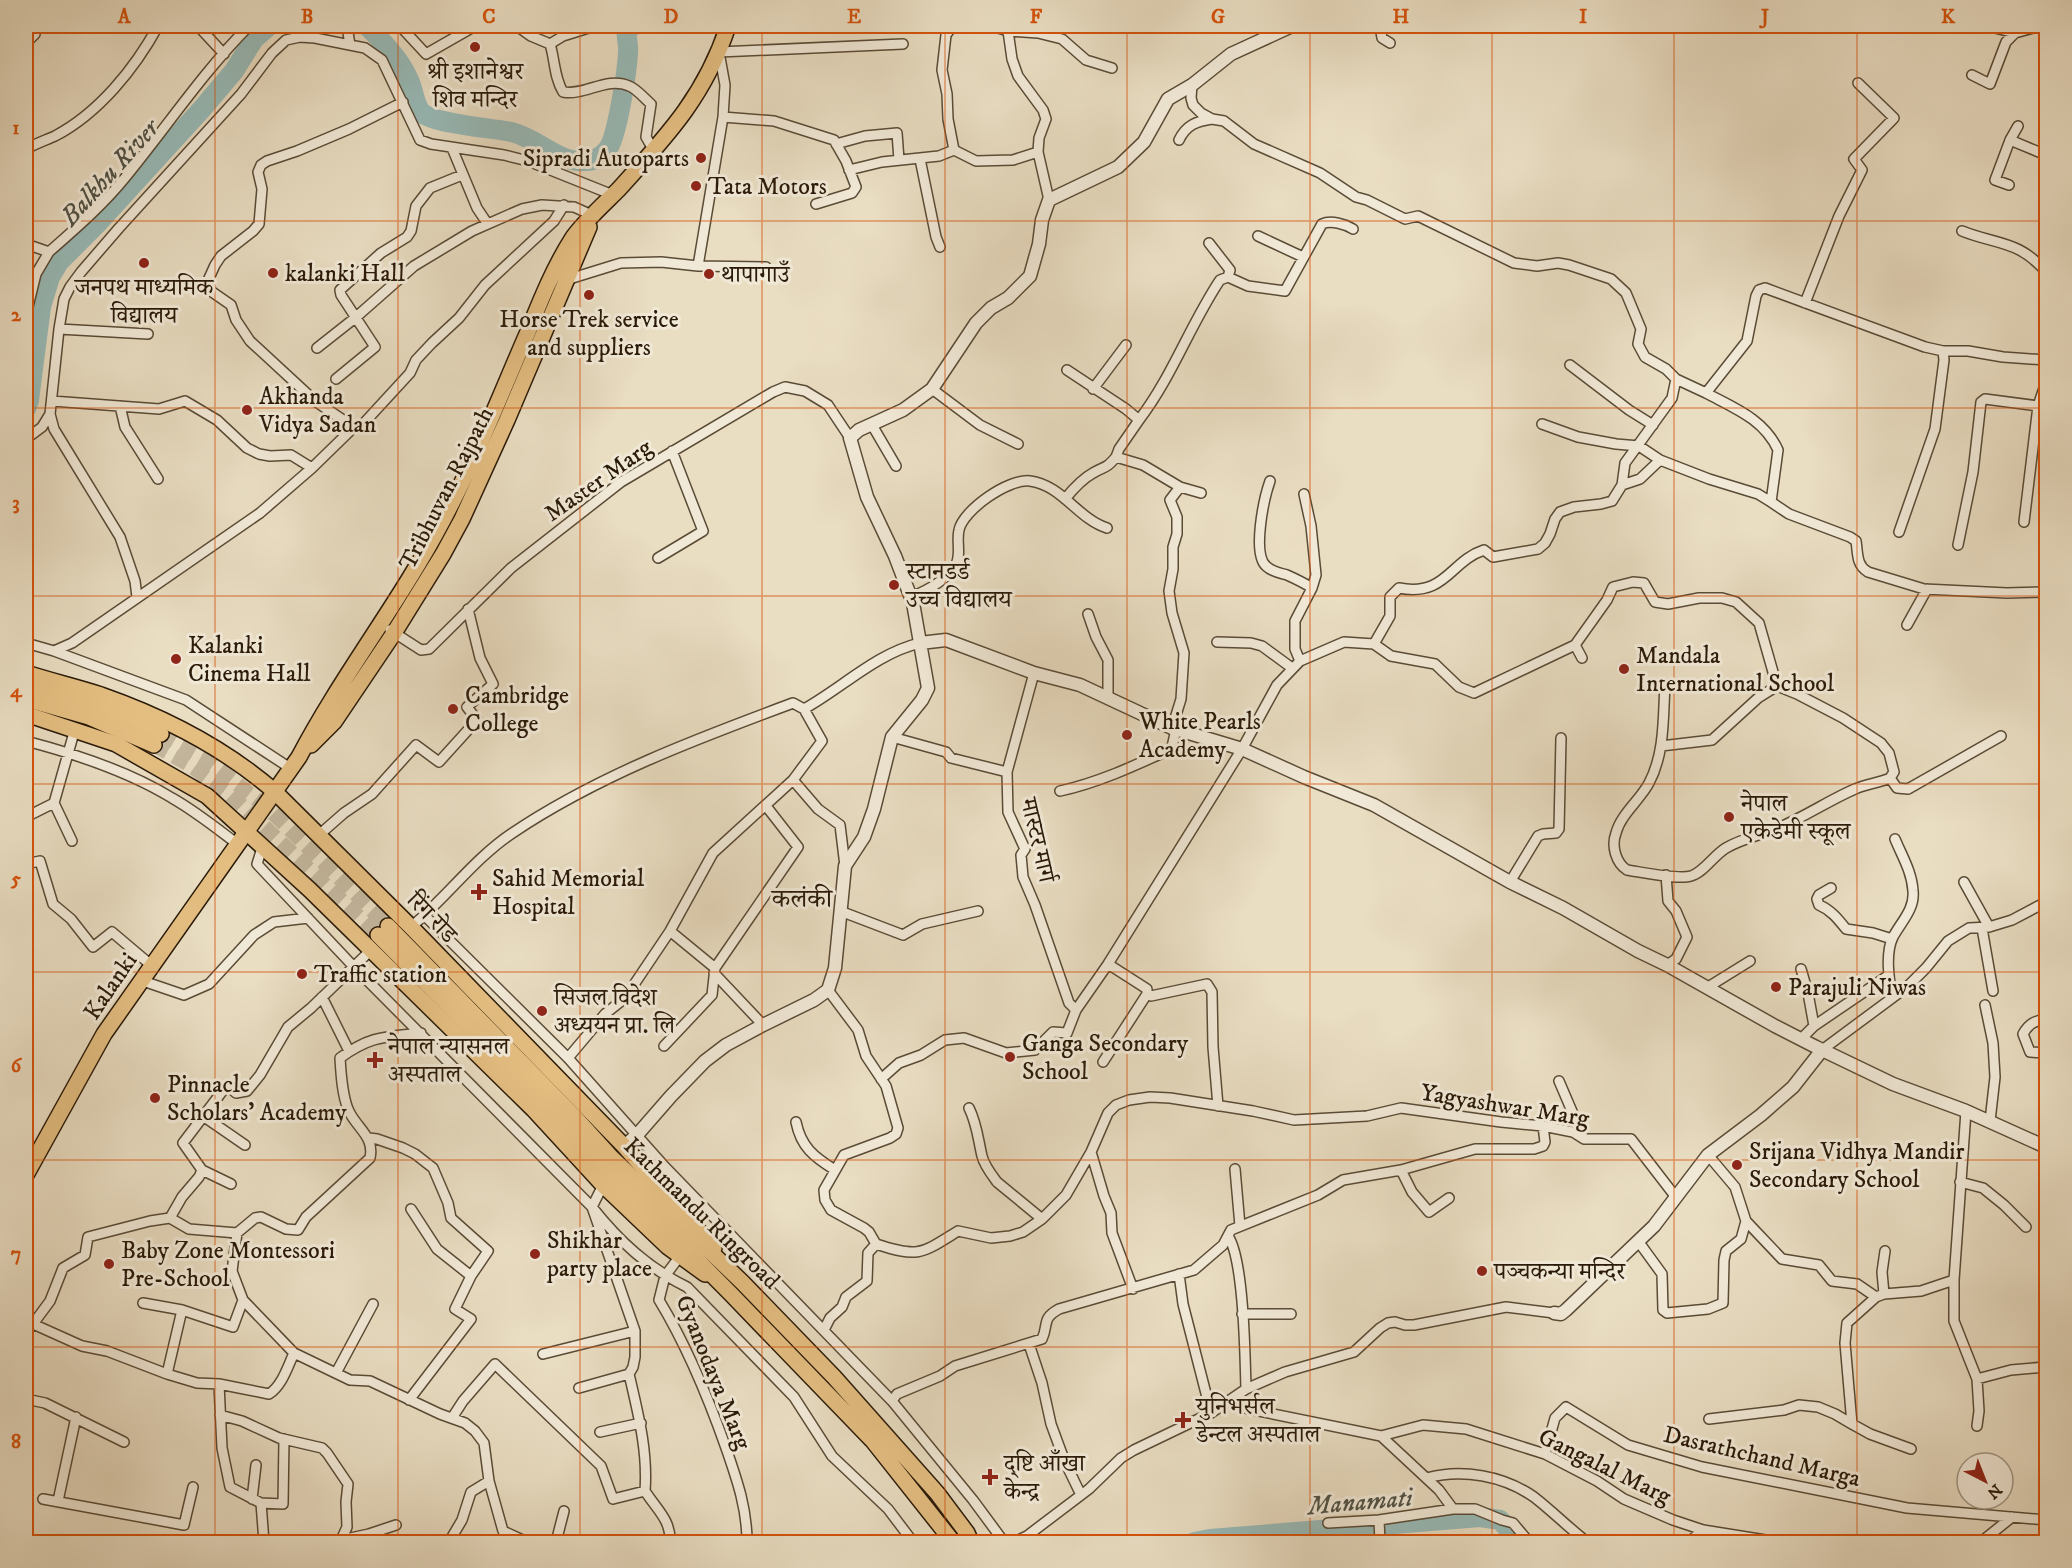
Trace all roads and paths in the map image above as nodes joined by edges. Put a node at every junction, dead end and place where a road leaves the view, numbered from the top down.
1 (33, 26) edge
2 (158, 26) edge
3 (198, 26) edge
4 (249, 26) edge
5 (347, 26) edge
6 (400, 26) edge
7 (475, 26) edge
8 (517, 26) edge
9 (595, 26) edge
10 (728, 26) edge
11 (959, 26) edge
12 (992, 26) edge
13 (1292, 26) edge
14 (1380, 26) edge
15 (1987, 26) edge
16 (2040, 26) edge
17 (1276, 28) edge
18 (1026, 29) edge
19 (1008, 31) junction
20 (2015, 33) junction
21 (350, 42) junction
22 (26, 43) edge
23 (1390, 43) dead end
24 (550, 44) junction
25 (903, 44) dead end
26 (719, 52) junction
27 (224, 54) junction
28 (1113, 68) dead end
29 (1972, 75) dead end
30 (1858, 83) dead end
31 (1192, 85) junction
32 (403, 102) junction
33 (723, 117) junction
34 (1212, 119) junction
35 (2018, 126) dead end
36 (1179, 140) dead end
37 (2010, 140) junction
38 (836, 144) junction
39 (26, 148) edge
40 (452, 148) junction
41 (954, 150) junction
42 (654, 151) junction
43 (1038, 152) junction
44 (2046, 155) edge
45 (920, 159) junction
46 (899, 160) junction
47 (849, 170) junction
48 (462, 175) junction
49 (2009, 185) dead end
50 (613, 195) junction
51 (1049, 200) junction
52 (816, 204) dead end
53 (564, 205) junction
54 (594, 216) junction
55 (487, 223) junction
56 (1353, 229) dead end
57 (1962, 231) dead end
58 (1258, 236) dead end
59 (1209, 243) dead end
60 (26, 244) edge
61 (940, 247) dead end
62 (49, 252) junction
63 (1303, 257) junction
64 (698, 266) junction
65 (766, 267) dead end
66 (2046, 272) edge
67 (1228, 277) junction
68 (566, 280) junction
69 (1805, 303) junction
70 (26, 315) edge
71 (355, 318) junction
72 (59, 329) junction
73 (148, 334) dead end
74 (1126, 345) dead end
75 (317, 348) dead end
76 (1943, 351) junction
77 (2046, 360) edge
78 (1570, 365) dead end
79 (1067, 370) dead end
80 (336, 379) dead end
81 (1676, 379) junction
82 (2046, 382) edge
83 (1093, 388) junction
84 (932, 389) junction
85 (1706, 393) junction
86 (52, 401) junction
87 (120, 406) junction
88 (2042, 407) edge
89 (50, 414) junction
90 (1139, 420) junction
91 (364, 423) dead end
92 (1542, 424) dead end
93 (873, 425) junction
94 (1653, 425) junction
95 (850, 438) junction
96 (26, 439) edge
97 (1018, 444) dead end
98 (1639, 446) junction
99 (672, 451) junction
100 (1116, 457) junction
101 (1660, 460) junction
102 (896, 466) dead end
103 (312, 468) junction
104 (158, 479) dead end
105 (1270, 481) dead end
106 (1622, 485) junction
107 (1180, 487) junction
108 (1201, 493) dead end
109 (1304, 494) dead end
110 (1065, 499) junction
111 (1770, 502) junction
112 (2024, 522) dead end
113 (1107, 528) dead end
114 (1899, 532) dead end
115 (1958, 545) dead end
116 (658, 558) dead end
117 (1312, 588) junction
118 (1927, 589) junction
119 (2046, 592) edge
120 (137, 597) junction
121 (911, 597) junction
122 (468, 609) junction
123 (1088, 614) dead end
124 (380, 625) junction
125 (1907, 625) dead end
126 (394, 633) junction
127 (1217, 642) dead end
128 (26, 643) edge
129 (920, 644) junction
130 (1374, 644) junction
131 (1575, 645) junction
132 (54, 651) junction
133 (1582, 658) dead end
134 (1300, 661) junction
135 (1292, 668) junction
136 (26, 673) edge
137 (1034, 673) junction
138 (1665, 684) dead end
139 (1777, 686) junction
140 (26, 687) edge
141 (1107, 697) junction
142 (26, 699) edge
143 (804, 709) junction
144 (26, 714) edge
145 (75, 729) junction
146 (1174, 729) junction
147 (2001, 736) dead end
148 (892, 737) junction
149 (1561, 738) dead end
150 (26, 741) edge
151 (1661, 746) junction
152 (1242, 749) junction
153 (68, 752) junction
154 (294, 763) junction
155 (1007, 772) junction
156 (1890, 778) junction
157 (793, 780) junction
158 (274, 791) junction
159 (1060, 791) dead end
160 (54, 803) junction
161 (765, 806) junction
162 (26, 817) edge
163 (246, 830) junction
164 (319, 835) junction
165 (1895, 838) dead end
166 (72, 841) dead end
167 (237, 843) junction
168 (263, 846) junction
169 (26, 864) edge
170 (845, 866) junction
171 (1666, 875) junction
172 (1510, 882) junction
173 (1964, 882) dead end
174 (1831, 888) dead end
175 (2046, 902) edge
176 (840, 911) junction
177 (978, 911) dead end
178 (425, 916) junction
179 (308, 918) junction
180 (411, 927) junction
181 (1985, 927) junction
182 (670, 931) junction
183 (1892, 939) junction
184 (370, 951) junction
185 (1750, 962) dead end
186 (1108, 964) junction
187 (151, 965) junction
188 (1667, 965) junction
189 (354, 967) junction
190 (1801, 969) dead end
191 (714, 971) junction
192 (1889, 975) junction
193 (140, 980) junction
194 (1708, 987) junction
195 (828, 990) junction
196 (1993, 991) dead end
197 (1147, 994) junction
198 (322, 997) junction
199 (1892, 997) junction
200 (1984, 1005) dead end
201 (1076, 1010) junction
202 (2046, 1019) edge
203 (763, 1025) junction
204 (1814, 1026) junction
205 (421, 1033) junction
206 (1801, 1039) junction
207 (664, 1046) dead end
208 (1822, 1050) junction
209 (349, 1051) junction
210 (2046, 1053) edge
211 (568, 1058) junction
212 (1103, 1062) dead end
213 (881, 1078) junction
214 (1558, 1081) dead end
215 (1218, 1106) junction
216 (969, 1108) dead end
217 (1966, 1111) junction
218 (203, 1116) junction
219 (1990, 1121) junction
220 (796, 1122) dead end
221 (1544, 1126) junction
222 (637, 1135) junction
223 (369, 1138) junction
224 (1584, 1139) junction
225 (245, 1145) dead end
226 (624, 1146) junction
227 (2046, 1147) edge
228 (1091, 1152) junction
229 (1708, 1155) junction
230 (1235, 1169) dead end
231 (202, 1170) junction
232 (835, 1170) junction
233 (1401, 1170) junction
234 (26, 1175) edge
235 (1960, 1182) junction
236 (231, 1184) dead end
237 (603, 1185) junction
238 (1675, 1196) junction
239 (1449, 1198) dead end
240 (592, 1207) junction
241 (411, 1209) dead end
242 (170, 1218) junction
243 (1042, 1219) junction
244 (1746, 1221) junction
245 (1240, 1226) junction
246 (2026, 1227) dead end
247 (237, 1233) junction
248 (1228, 1236) junction
249 (1638, 1241) junction
250 (876, 1244) junction
251 (1885, 1251) dead end
252 (680, 1256) junction
253 (1179, 1274) junction
254 (471, 1276) junction
255 (665, 1276) junction
256 (1954, 1280) junction
257 (742, 1282) junction
258 (1133, 1289) junction
259 (730, 1293) junction
260 (1880, 1295) junction
261 (243, 1300) junction
262 (143, 1303) dead end
263 (373, 1304) dead end
264 (182, 1310) junction
265 (1554, 1313) joint
266 (1242, 1314) junction
267 (1292, 1314) dead end
268 (29, 1327) edge
269 (824, 1330) junction
270 (635, 1331) junction
271 (1029, 1344) junction
272 (294, 1353) junction
273 (543, 1354) dead end
274 (2045, 1367) edge
275 (336, 1373) junction
276 (167, 1374) junction
277 (629, 1374) junction
278 (1977, 1379) junction
279 (219, 1384) junction
280 (579, 1388) dead end
281 (1246, 1389) junction
282 (26, 1399) edge
283 (1233, 1399) junction
284 (410, 1400) junction
285 (892, 1401) junction
286 (1211, 1413) junction
287 (220, 1415) junction
288 (76, 1417) junction
289 (452, 1418) junction
290 (1709, 1419) dead end
291 (641, 1422) junction
292 (1852, 1424) junction
293 (1977, 1426) dead end
294 (600, 1432) dead end
295 (1381, 1436) junction
296 (284, 1439) junction
297 (124, 1442) dead end
298 (1911, 1449) dead end
299 (1545, 1454) junction
300 (256, 1466) dead end
301 (1426, 1478) junction
302 (489, 1481) junction
303 (193, 1487) dead end
304 (645, 1491) junction
305 (1081, 1495) junction
306 (43, 1499) dead end
307 (58, 1501) junction
308 (257, 1501) junction
309 (1453, 1509) junction
310 (564, 1511) dead end
311 (2012, 1517) junction
312 (2046, 1520) edge
313 (1379, 1522) junction
314 (1328, 1523) dead end
315 (396, 1525) dead end
316 (1703, 1530) junction
317 (370, 1538) edge
318 (341, 1540) junction
319 (264, 1541) edge
320 (288, 1542) edge
321 (325, 1542) edge
322 (449, 1542) edge
323 (527, 1542) edge
324 (555, 1542) edge
325 (670, 1542) edge
326 (747, 1542) edge
327 (913, 1542) edge
328 (952, 1542) edge
329 (971, 1542) edge
330 (1004, 1542) edge
331 (1014, 1542) edge
332 (1380, 1542) edge
333 (1529, 1542) edge
334 (1587, 1542) edge
335 (1689, 1542) edge
336 (1778, 1542) edge
337 (1981, 1542) edge

1 - 22 street
2 - 39 street
3 - 27 street
4 - 27 street
5 - 21 street
6 - 7 street
8 - 24 street
9 - 24 street
10 - 26 main road, Tribhuvan Rajpath
11 - 41 street
12 - 19 street
13 - 17 street
14 - 23 street
15 - 20 street
16 - 20 street
17 - 31 street
18 - 19 street
18 - 28 street
19 - 43 street
20 - 29 street
21 - 32 street
21 - 72 street
24 - 42 street
25 - 26 street
26 - 33 street
26 - 42 main road, Tribhuvan Rajpath
27 - 62 street
30 - 69 street
31 - 34 street
31 - 51 street
32 - 40 street
32 - 103 street
33 - 38 street
33 - 64 street
34 - 36 street
34 - 81 street
35 - 37 street
37 - 44 street
37 - 49 street
38 - 46 street
38 - 47 street
40 - 48 street
40 - 50 street
41 - 43 street
41 - 45 street
42 - 50 main road, Tribhuvan Rajpath
43 - 51 street
45 - 46 street
45 - 61 street
46 - 47 street
47 - 52 street
48 - 55 street
48 - 71 street
50 - 54 main road, Tribhuvan Rajpath
51 - 84 street
53 - 54 street
53 - 55 street
53 - 91 street
54 - 68 main road, Tribhuvan Rajpath
54 - 124 main road, Tribhuvan Rajpath
55 - 71 street
56 - 63 street
57 - 66 street
58 - 63 street
59 - 67 street
60 - 62 street
62 - 70 street
63 - 67 street
64 - 65 street
64 - 68 street
67 - 90 street
68 - 126 main road, Tribhuvan Rajpath
69 - 76 street
69 - 85 street
71 - 75 street
71 - 80 street
72 - 73 street
72 - 86 street
74 - 83 street
76 - 77 street
76 - 114 street
78 - 94 street
79 - 83 street
81 - 85 street
81 - 94 street
82 - 88 street
83 - 90 street
84 - 93 street
84 - 97 street
85 - 111 street
86 - 87 street
86 - 89 street
87 - 103 street
87 - 104 street
88 - 112 street
88 - 115 street
89 - 96 street
89 - 120 street
90 - 100 street
92 - 98 street
93 - 95 street
93 - 102 street
94 - 98 street
95 - 99 street, Master Marg
95 - 121 street
98 - 101 street
98 - 106 street
99 - 116 street
99 - 122 street, Master Marg
100 - 107 street
100 - 110 street
101 - 106 street
101 - 111 street
103 - 120 street
105 - 117 street
106 - 130 street
107 - 108 street
107 - 146 street
109 - 117 street
110 - 113 street
110 - 121 street
111 - 118 street
117 - 134 street
118 - 119 street
118 - 125 street
120 - 132 street
121 - 129 street
122 - 126 street, Master Marg
122 - 164 street
123 - 141 street
124 - 126 street, Master Marg
124 - 154 main road, Tribhuvan Rajpath
126 - 154 main road, Tribhuvan Rajpath
127 - 135 street
128 - 132 street
129 - 137 street
129 - 143 street
129 - 148 street
130 - 131 street
130 - 134 street
131 - 133 street
131 - 139 street
132 - 154 street
134 - 135 street
135 - 152 street
136 - 158 main road, रिंग रोड
137 - 141 street
137 - 155 street, मास्टर मार्ग
138 - 151 street
139 - 151 street
139 - 156 street
140 - 142 main road
141 - 146 street
143 - 157 street
143 - 178 street
144 - 145 main road
145 - 153 street
145 - 163 main road
146 - 152 street
146 - 159 street
147 - 156 street
148 - 155 street
148 - 170 street
149 - 172 street
150 - 153 street
151 - 171 street
152 - 172 street
152 - 186 street
153 - 160 street
153 - 167 street
154 - 158 main road, Tribhuvan Rajpath
155 - 201 street, मास्टर मार्ग
156 - 171 street
157 - 161 street
157 - 170 street
158 - 163 main road
158 - 164 main road, रिंग रोड
160 - 162 street
160 - 166 street
161 - 182 street
161 - 191 street
163 - 167 main road, Kalanki
163 - 168 main road
164 - 180 main road, रिंग रोड
165 - 183 street
167 - 187 main road, Kalanki
168 - 179 street
168 - 184 main road
169 - 187 street
170 - 176 street
171 - 188 street
172 - 188 street
173 - 181 street
174 - 183 street
175 - 181 street
176 - 177 street
176 - 195 street
178 - 180 street
178 - 211 street
179 - 189 street
179 - 193 street
180 - 226 main road, रिंग रोड
181 - 196 street
181 - 199 street
182 - 191 street
182 - 211 street
183 - 192 street
184 - 189 street
184 - 237 main road
185 - 194 street
186 - 197 street
186 - 201 street
187 - 193 main road, Kalanki
188 - 194 street
189 - 198 street
189 - 205 street
190 - 204 street
191 - 203 street
191 - 207 street
192 - 199 street
192 - 204 street
193 - 234 main road, Kalanki
194 - 206 street
195 - 203 street
195 - 213 street
197 - 212 street
197 - 215 street
198 - 209 street
198 - 218 street
199 - 208 street
200 - 219 street
201 - 213 street
202 - 210 street
203 - 222 street
204 - 206 street
205 - 209 street
205 - 240 street
206 - 208 street
208 - 217 street
208 - 229 street
209 - 223 street
211 - 222 street
213 - 232 street
214 - 224 street
215 - 221 street, Yagyashwar Marg
215 - 228 street, Yagyashwar Marg
216 - 243 street
217 - 219 street
217 - 235 street
218 - 225 street
218 - 231 street
219 - 227 street
220 - 232 street
221 - 224 street, Yagyashwar Marg
221 - 233 street
222 - 226 street
222 - 269 street
223 - 247 street
223 - 254 street
224 - 238 street, Yagyashwar Marg
226 - 257 main road, रिंग रोड
228 - 243 street, Yagyashwar Marg
228 - 258 street
229 - 238 street
229 - 244 street
230 - 245 street
231 - 236 street
231 - 242 street
232 - 250 street
233 - 239 street
233 - 245 street
235 - 246 street
235 - 256 street
237 - 240 street
237 - 252 main road
238 - 249 street
240 - 255 street
240 - 270 street
241 - 254 street
242 - 247 street
242 - 268 street
243 - 250 street, Yagyashwar Marg
244 - 249 street
244 - 260 street
245 - 248 street
247 - 261 street
248 - 253 street
248 - 266 street
249 - 265 street
250 - 269 street
251 - 260 street
252 - 255 street, Gyanodaya Marg
252 - 259 main road
253 - 258 street
253 - 286 street
254 - 284 street
255 - 326 street, Gyanodaya Marg
255 - 327 street
256 - 260 street
256 - 278 street
257 - 259 main road
257 - 259 main road, Kathmandu Ringroad
257 - 329 main road, Kathmandu Ringroad
258 - 271 street
259 - 328 main road, Kathmandu Ringroad
260 - 292 street
261 - 264 street
261 - 272 street
262 - 264 street
263 - 275 street
264 - 276 street
265 - 281 street
266 - 267 street
266 - 281 street
268 - 276 street
269 - 285 street
270 - 273 street
270 - 277 street
271 - 285 street
271 - 305 street
272 - 275 street
272 - 279 street
274 - 278 street
275 - 284 street
276 - 279 street
277 - 280 street
277 - 291 street
278 - 293 street
279 - 287 street
281 - 283 street
282 - 288 street
283 - 286 street
283 - 295 street
284 - 289 street
285 - 330 street
286 - 305 street
287 - 296 street
287 - 308 street
288 - 297 street
288 - 307 street
289 - 302 street
289 - 304 street
290 - 292 street
291 - 294 street
291 - 304 street
292 - 298 street
295 - 299 street, Gangalal Marg
295 - 301 street
296 - 308 street
296 - 318 street
299 - 311 street, Dasrathchand Marga
299 - 316 street, Gangalal Marg
300 - 308 street
301 - 309 street
301 - 334 street
302 - 322 street
302 - 323 street
303 - 307 street
304 - 325 street
305 - 331 street
306 - 307 street
308 - 319 street
309 - 313 street
309 - 333 street
310 - 324 street
311 - 312 street
311 - 337 street
313 - 314 street
313 - 332 street
315 - 317 street
316 - 335 street
316 - 336 street, Gangalal Marg
317 - 318 street
318 - 321 street
319 - 320 street

